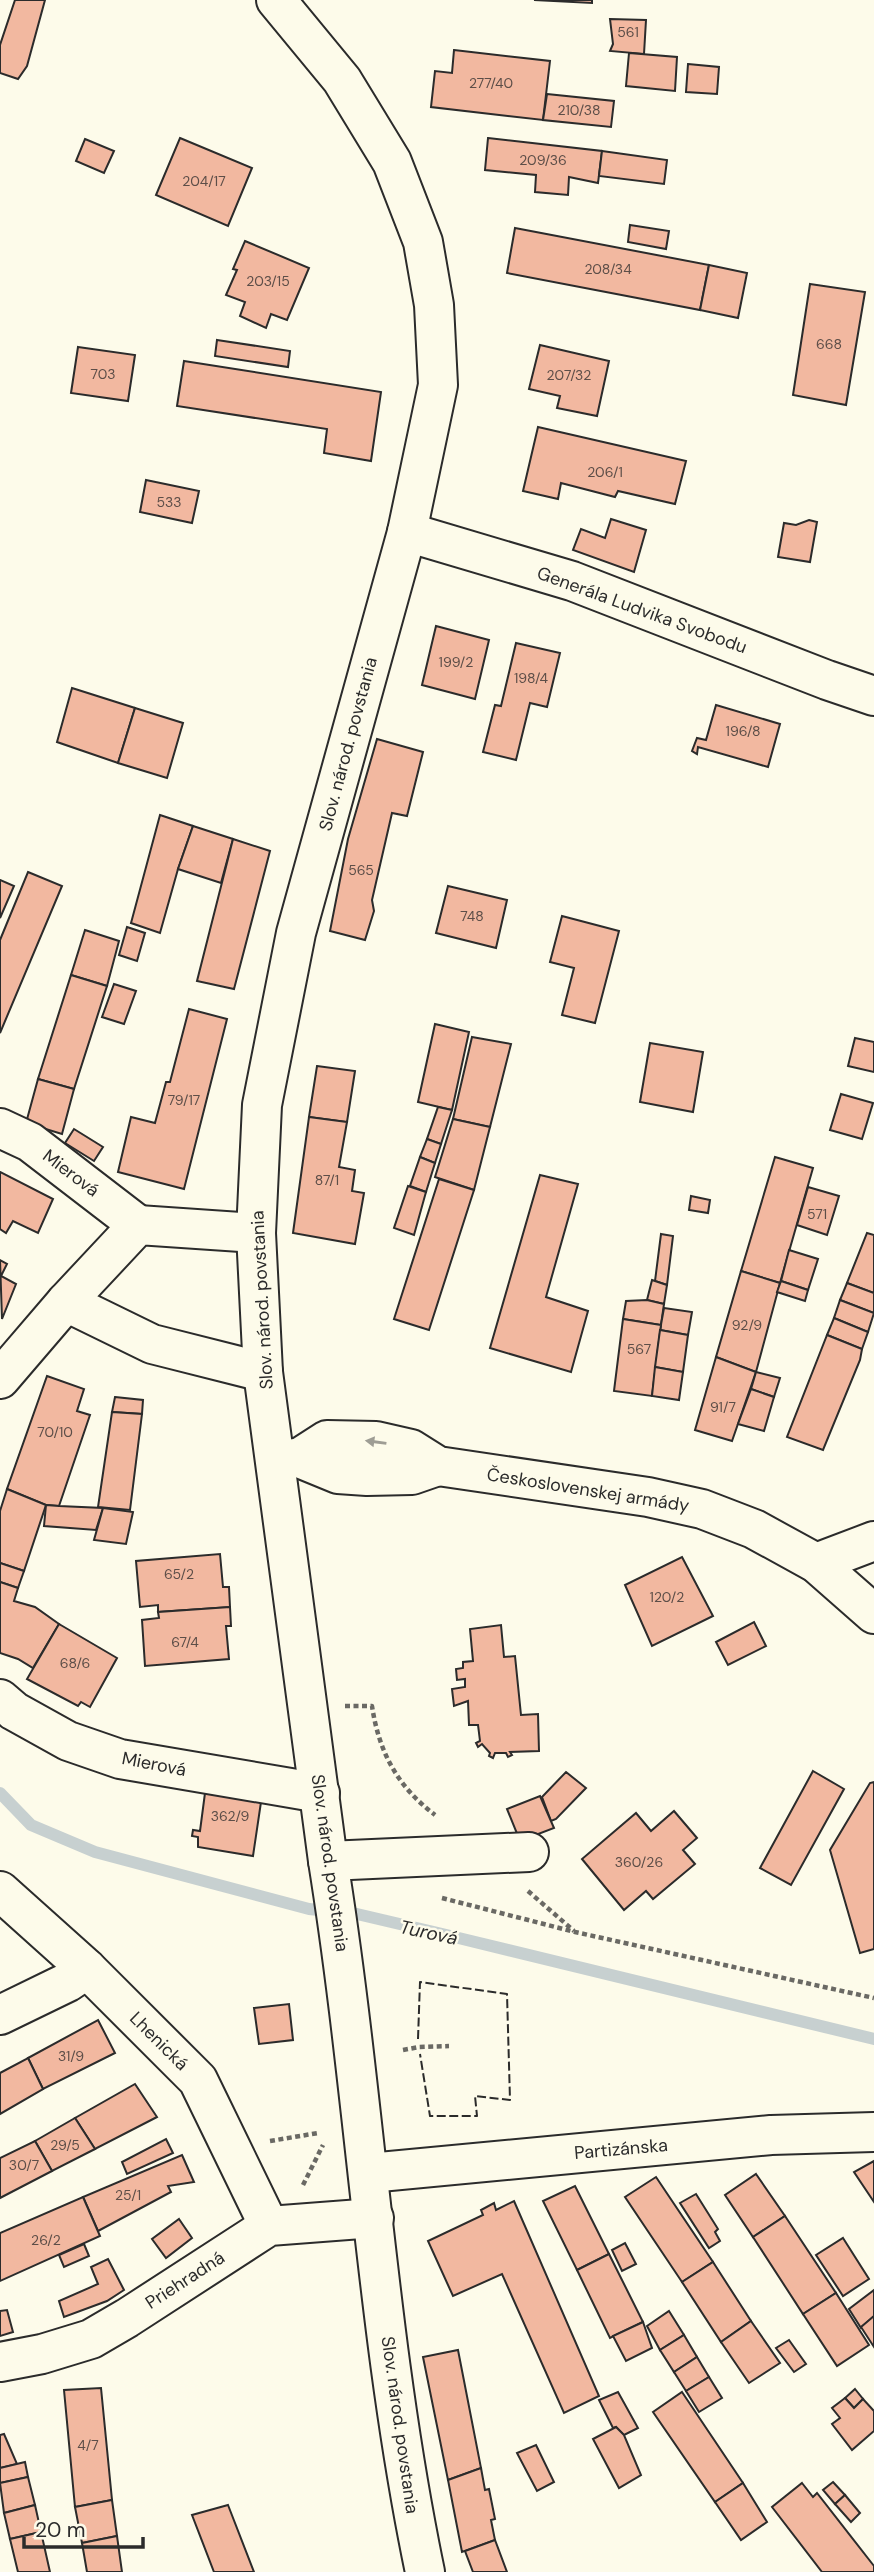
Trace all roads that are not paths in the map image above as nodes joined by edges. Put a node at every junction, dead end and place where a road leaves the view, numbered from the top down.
1 (276, 0) edge
2 (407, 532) junction
3 (874, 696) edge
4 (0, 1128) edge
5 (138, 1225) junction
6 (256, 1233) junction
7 (66, 1302) junction
8 (263, 1372) junction
9 (0, 1379) edge
10 (287, 1458) junction
11 (874, 1541) edge
12 (816, 1563) junction
13 (874, 1614) edge
14 (0, 1699) edge
15 (320, 1793) junction
16 (529, 1852) dead end
17 (330, 1872) junction
18 (0, 1891) edge
19 (87, 1969) junction
20 (0, 2015) edge
21 (874, 2132) edge
22 (369, 2173) junction
23 (374, 2218) junction
24 (269, 2226) junction
25 (0, 2362) edge
26 (425, 2572) edge

1 - 2 street, Slov. národ. povstania
2 - 3 street, Generála Ludvika Svobodu
2 - 6 street, Slov. národ. povstania
4 - 5 street, Mierová
5 - 6 street
5 - 7 street
6 - 8 street, Slov. národ. povstania
7 - 8 street
7 - 9 street
8 - 10 street, Slov. národ. povstania
10 - 12 street, Československej armády
10 - 15 street, Slov. národ. povstania
11 - 12 street
12 - 13 street, Československej armády
14 - 15 street, Mierová
15 - 17 street, Slov. národ. povstania
16 - 17 street
17 - 22 street, Slov. národ. povstania
18 - 19 street, Lhenická
19 - 20 street
19 - 24 street, Lhenická
21 - 22 street, Partizánska
22 - 23 street, Slov. národ. povstania
23 - 24 street, Priehradná
23 - 26 street, Slov. národ. povstania
24 - 25 street, Priehradná

